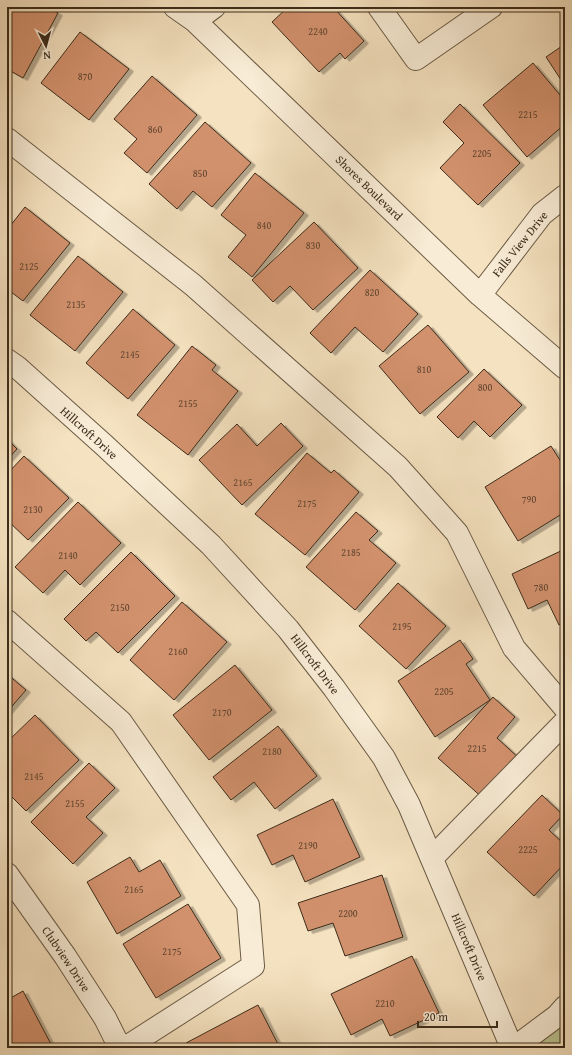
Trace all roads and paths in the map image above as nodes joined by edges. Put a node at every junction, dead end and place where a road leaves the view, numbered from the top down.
1 (175, 7) edge
2 (214, 7) edge
3 (379, 7) edge
4 (491, 7) edge
5 (195, 21) junction
6 (7, 139) edge
7 (565, 196) edge
8 (480, 295) junction
9 (7, 360) edge
10 (565, 368) edge
11 (7, 621) edge
12 (565, 708) edge
13 (565, 722) edge
14 (432, 858) junction
15 (7, 874) edge
16 (565, 1007) edge
17 (120, 1048) edge
18 (125, 1048) edge
19 (513, 1048) edge

1 - 5 street, Shores Boulevard
2 - 5 street
3 - 4 street
5 - 8 street, Shores Boulevard
6 - 12 street
7 - 8 street, Falls View Drive
8 - 10 street, Shores Boulevard
9 - 14 street, Hillcroft Drive
11 - 18 street
13 - 14 street
14 - 19 street, Hillcroft Drive
15 - 17 street, Clubview Drive
16 - 19 street

